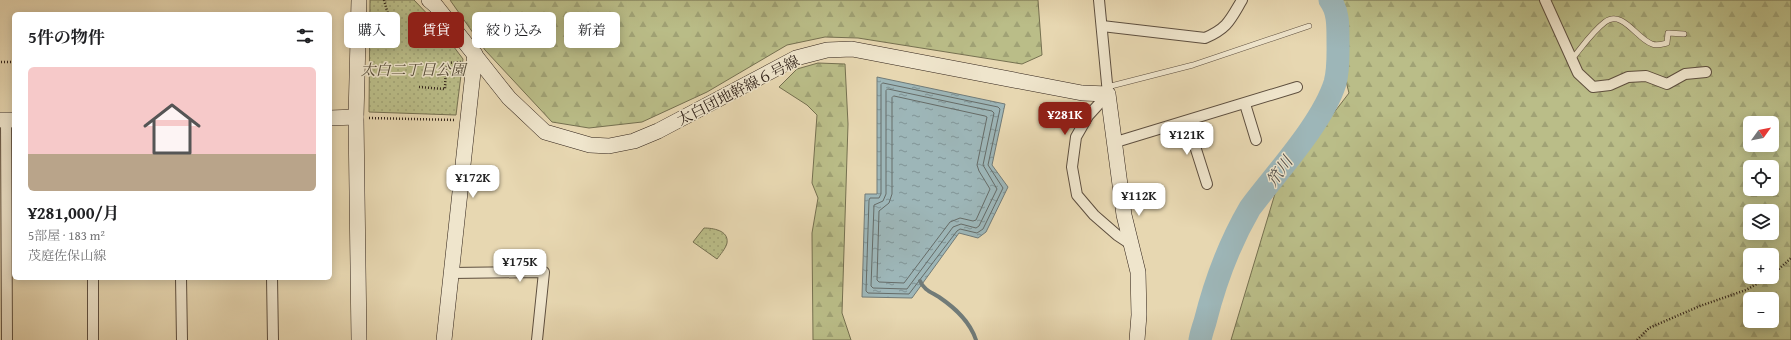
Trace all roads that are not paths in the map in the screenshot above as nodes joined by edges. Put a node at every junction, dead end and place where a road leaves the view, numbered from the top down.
1 (358, 0) edge
2 (429, 0) edge
3 (1099, 0) edge
4 (1242, 0) edge
5 (1544, 0) edge
6 (1102, 26) junction
7 (1309, 26) dead end
8 (1684, 34) dead end
9 (468, 58) junction
10 (1572, 59) junction
11 (1706, 72) dead end
12 (1297, 87) dead end
13 (1108, 91) junction
14 (1245, 104) junction
15 (356, 117) junction
16 (332, 118) edge
17 (7, 120) edge
18 (1188, 121) junction
19 (1256, 140) dead end
20 (1116, 142) junction
21 (1207, 184) dead end
22 (1132, 245) junction
23 (451, 274) junction
24 (93, 280) edge
25 (181, 280) edge
26 (272, 280) edge
27 (7, 340) edge
28 (93, 340) edge
29 (182, 340) edge
30 (273, 340) edge
31 (359, 340) edge
32 (444, 340) edge
33 (537, 340) edge
34 (1137, 340) edge

1 - 15 street
2 - 9 street, 太白団地幹線６号線
3 - 6 street
4 - 6 street
5 - 10 street
6 - 13 street
7 - 13 lane
8 - 10 lane
9 - 13 street, 太白団地幹線６号線
9 - 23 street
10 - 11 street
12 - 14 street
13 - 20 street
13 - 22 street
14 - 18 street
14 - 19 street
15 - 16 street
15 - 31 street
17 - 27 street
18 - 20 street
18 - 21 street
20 - 22 street
22 - 34 street
23 - 32 street
23 - 33 street
24 - 28 street
25 - 29 street
26 - 30 street

